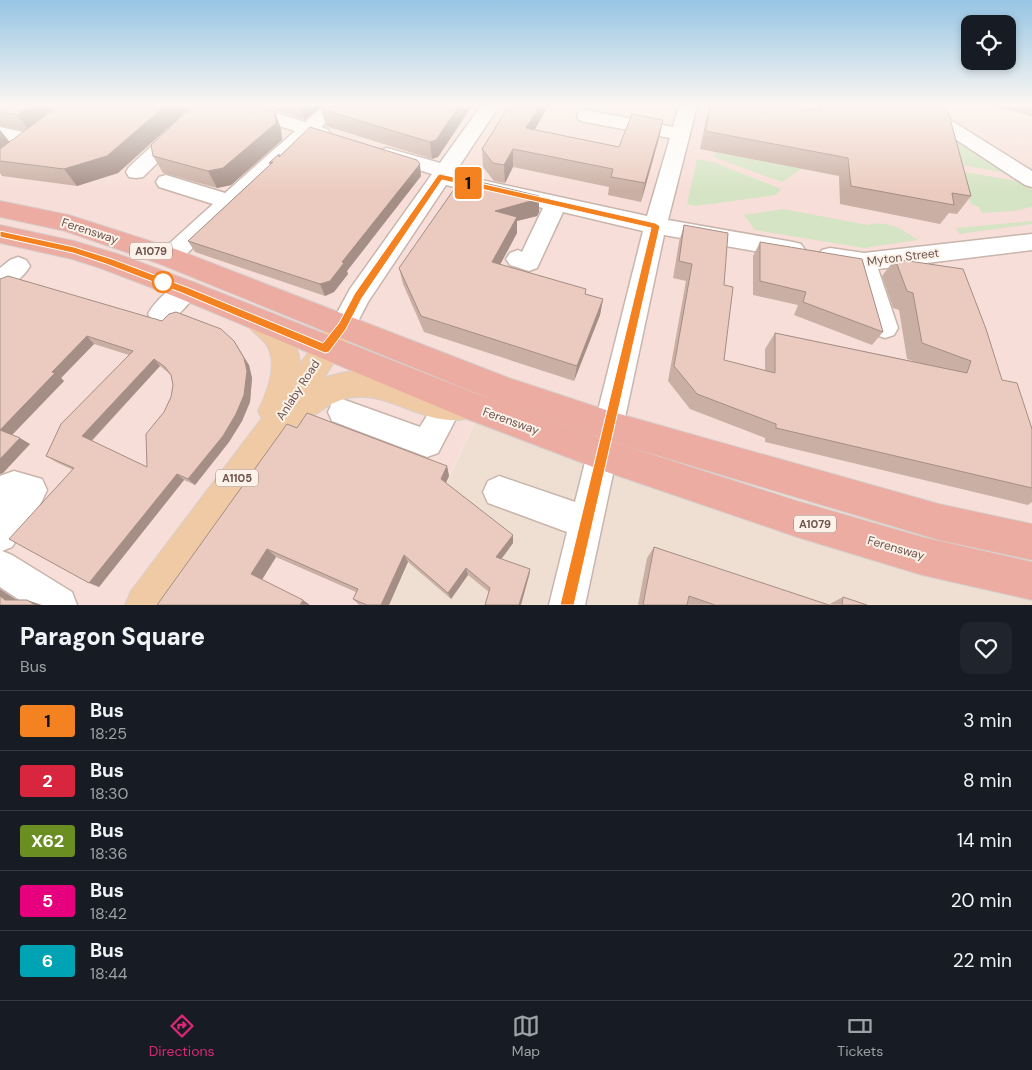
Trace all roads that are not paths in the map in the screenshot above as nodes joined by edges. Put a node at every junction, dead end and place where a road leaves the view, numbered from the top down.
1 (176, 134) edge
2 (302, 134) edge
3 (324, 134) edge
4 (470, 134) edge
5 (688, 134) edge
6 (962, 134) edge
7 (339, 139) edge
8 (1001, 140) dead end
9 (979, 145) junction
10 (367, 148) edge
11 (136, 172) dead end
12 (442, 174) junction
13 (1032, 180) edge
14 (166, 182) dead end
15 (556, 204) junction
16 (226, 205) junction
17 (0, 209) edge
18 (655, 226) junction
19 (0, 234) edge
20 (1032, 242) edge
21 (169, 257) junction
22 (518, 259) dead end
23 (864, 262) junction
24 (0, 269) edge
25 (0, 281) edge
26 (186, 290) junction
27 (161, 314) dead end
28 (259, 321) junction
29 (885, 328) dead end
30 (334, 337) junction
31 (464, 407) junction
32 (342, 412) dead end
33 (271, 432) junction
34 (605, 440) junction
35 (243, 470) junction
36 (0, 492) edge
37 (500, 492) dead end
38 (586, 522) junction
39 (0, 535) edge
40 (1032, 542) edge
41 (0, 567) edge
42 (1032, 580) edge
43 (59, 605) edge
44 (145, 605) edge
45 (567, 605) edge

1 - 11 street
2 - 16 street
3 - 7 street
4 - 12 street, Anlaby Road
5 - 18 street
6 - 9 street
8 - 9 street
9 - 13 street
10 - 12 street, Myton Street
12 - 15 street, Myton Street
12 - 30 street, Anlaby Road
14 - 16 street
15 - 18 street, Myton Street
15 - 22 street
16 - 21 street
17 - 21 highway, Ferensway / A1079
18 - 23 street, Myton Street
18 - 34 street
19 - 26 highway, Ferensway / A1079
20 - 23 street, Myton Street
21 - 30 highway, Ferensway / A1079
23 - 29 street
24 - 25 street
26 - 27 street
26 - 28 highway, Ferensway / A1079
28 - 30 highway, Ferensway / A1079
28 - 35 main road
30 - 31 highway, Ferensway / A1079
30 - 33 main road, Anlaby Road / A1105
30 - 34 highway, Ferensway / A1079
31 - 32 street
31 - 33 main road
31 - 34 highway, Ferensway / A1079
33 - 35 main road, Anlaby Road / A1105
34 - 38 street
34 - 40 highway, Ferensway / A1079
34 - 42 highway, Ferensway / A1079
35 - 44 main road, Anlaby Road / A1105
36 - 39 street
37 - 38 street
38 - 45 street
41 - 43 street

